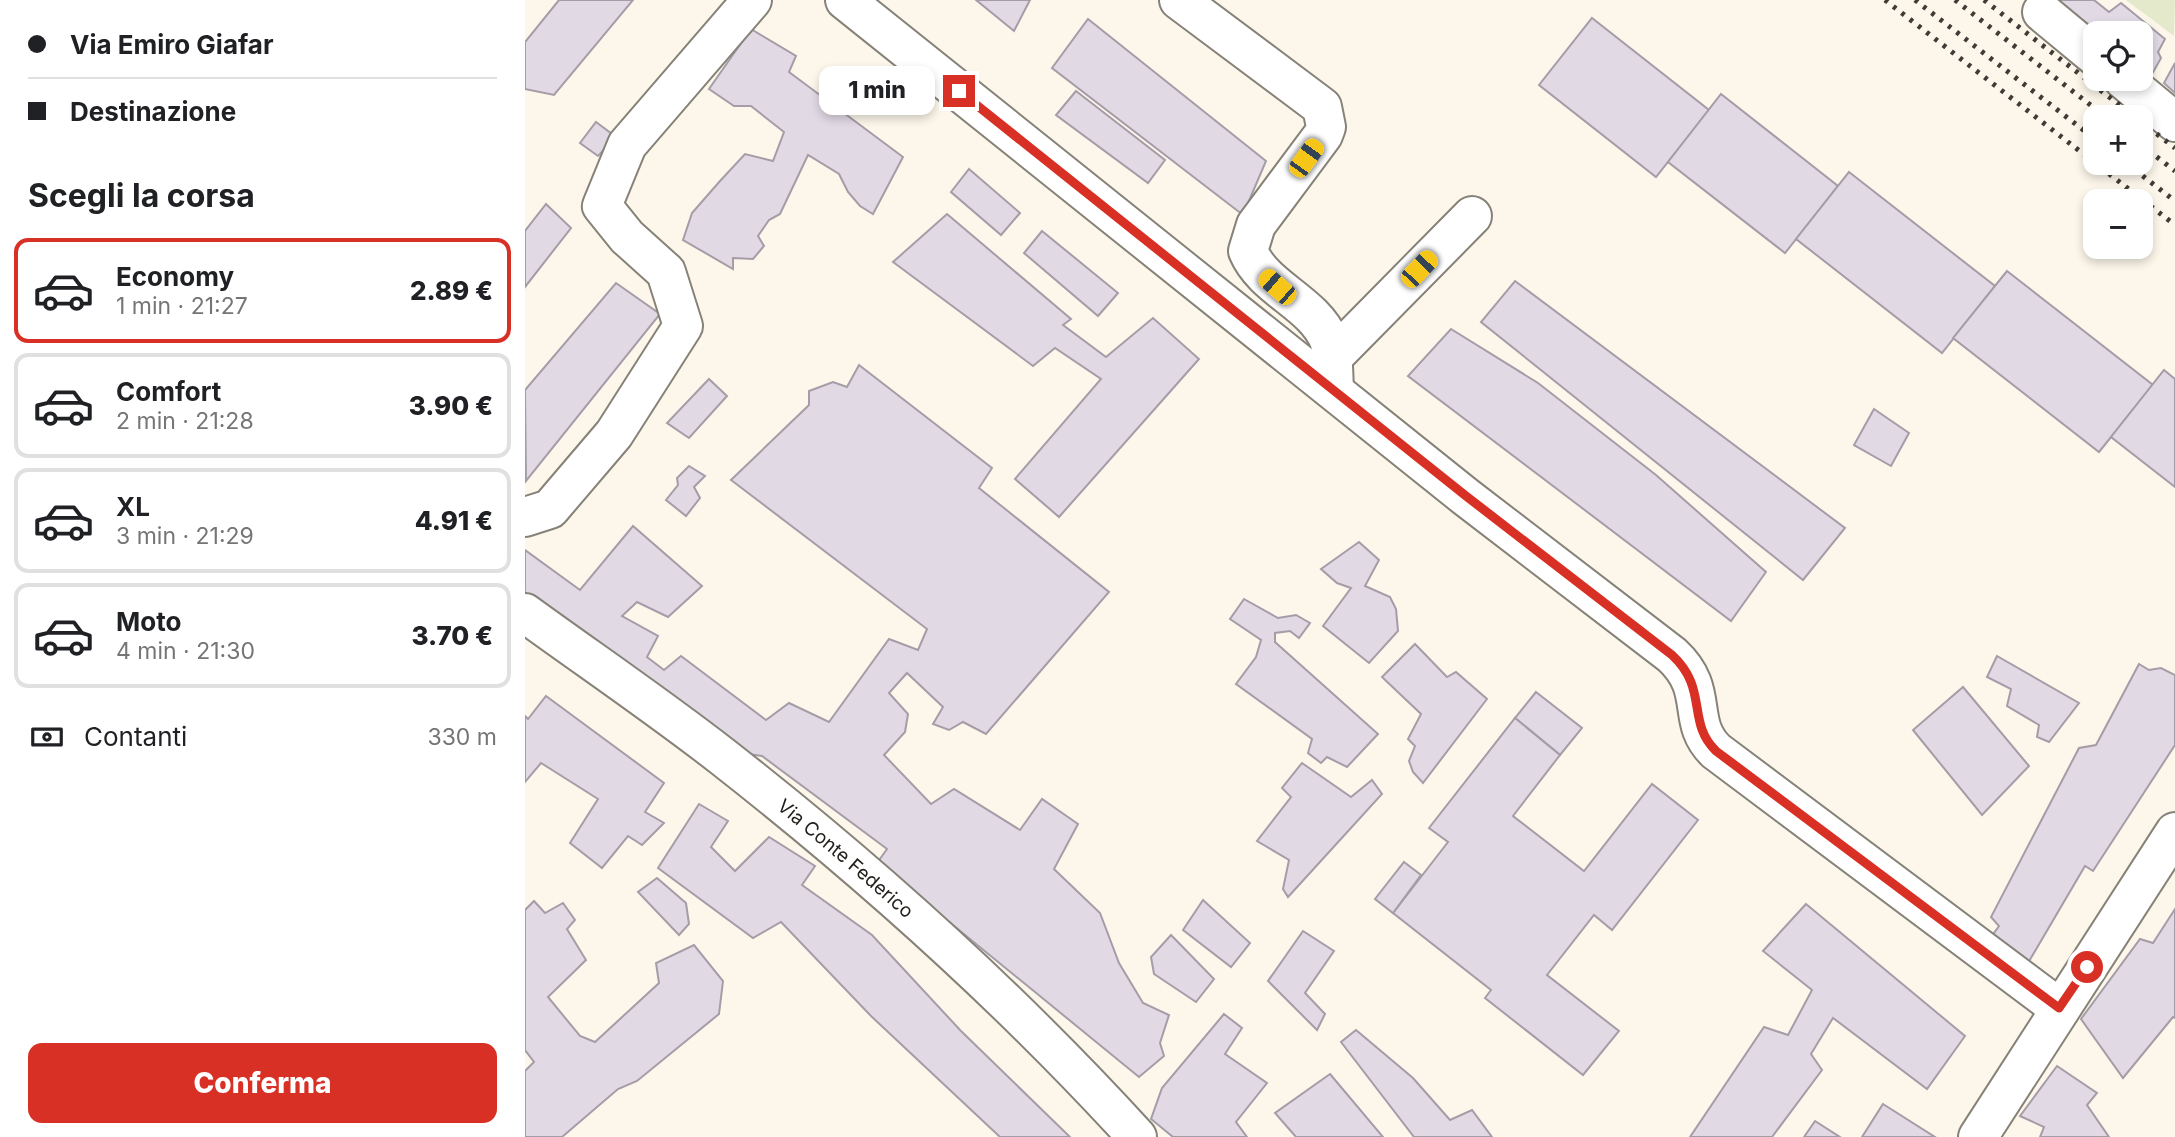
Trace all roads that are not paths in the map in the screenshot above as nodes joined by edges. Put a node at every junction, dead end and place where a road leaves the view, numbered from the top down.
1 (752, 0) edge
2 (845, 0) edge
3 (1179, 0) edge
4 (2042, 12) dead end
5 (2083, 45) edge
6 (2138, 91) edge
7 (2175, 122) edge
8 (1472, 216) dead end
9 (1333, 374) junction
10 (525, 517) edge
11 (525, 613) edge
12 (2175, 832) edge
13 (2059, 1008) junction
14 (1137, 1137) edge
15 (1978, 1137) edge

1 - 10 street
2 - 9 street
3 - 9 street
4 - 5 street
6 - 7 street
8 - 9 street
9 - 13 street
11 - 14 street, Via Conte Federico
12 - 13 street
13 - 15 street

